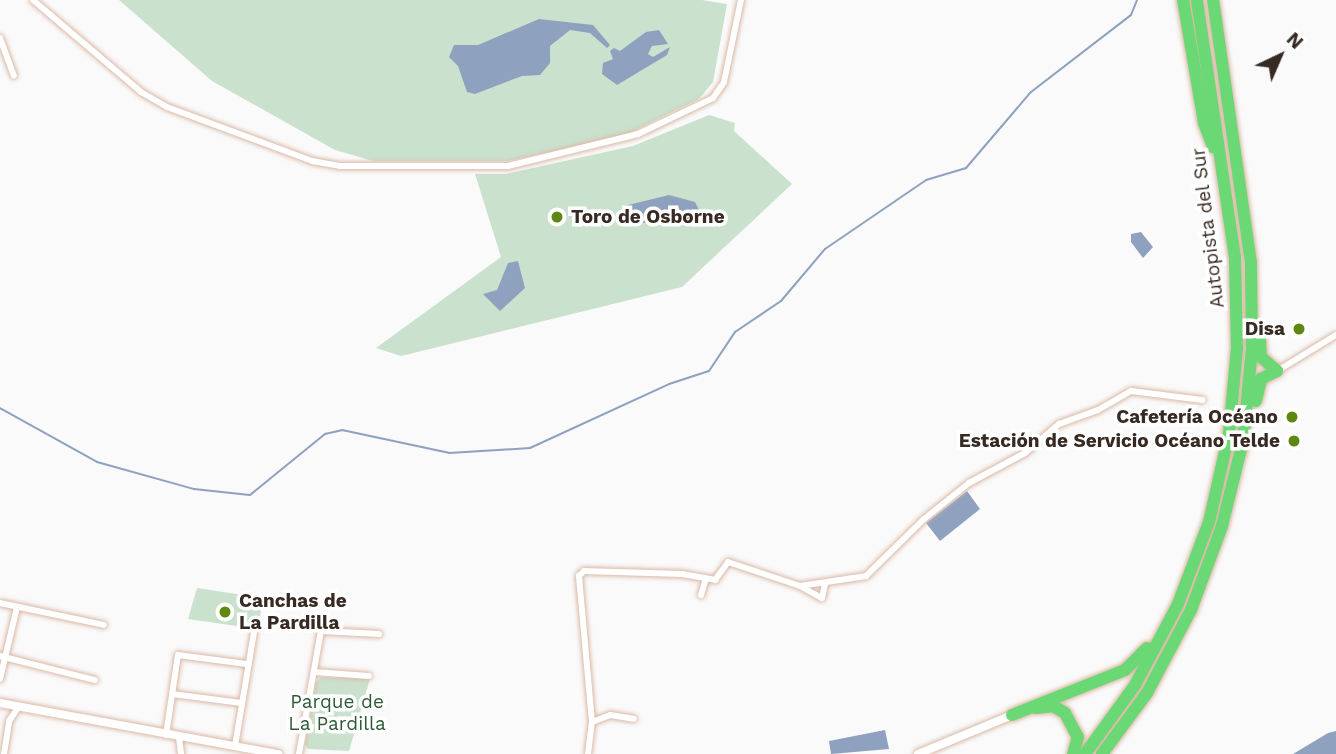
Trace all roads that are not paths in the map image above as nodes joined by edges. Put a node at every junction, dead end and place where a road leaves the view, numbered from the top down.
1 (33, 0) edge
2 (741, 0) edge
3 (1183, 0) edge
4 (1197, 0) edge
5 (1213, 0) edge
6 (0, 38) edge
7 (13, 76) dead end
8 (1220, 165) junction
9 (1251, 263) junction
10 (1336, 335) edge
11 (1277, 371) junction
12 (1202, 400) dead end
13 (1244, 431) junction
14 (1194, 568) junction
15 (706, 579) junction
16 (825, 584) junction
17 (800, 586) junction
18 (701, 595) dead end
19 (0, 603) edge
20 (17, 607) junction
21 (104, 625) dead end
22 (254, 632) dead end
23 (379, 634) dead end
24 (3, 657) edge
25 (246, 664) junction
26 (314, 672) junction
27 (369, 676) dead end
28 (0, 679) edge
29 (95, 680) dead end
30 (172, 694) junction
31 (0, 703) edge
32 (241, 703) junction
33 (17, 709) junction
34 (1012, 715) junction
35 (634, 719) dead end
36 (592, 722) junction
37 (166, 735) junction
38 (179, 737) junction
39 (235, 746) junction
40 (4, 754) edge
41 (181, 754) edge
42 (278, 754) edge
43 (299, 754) edge
44 (588, 754) edge
45 (918, 754) edge
46 (1073, 754) edge
47 (1085, 754) edge
48 (1102, 754) edge

1 - 2 street
3 - 8 highway
4 - 8 highway, Autopista del Sur
5 - 9 highway, Autopista del Sur
6 - 7 street
8 - 14 highway, Autopista del Sur
9 - 11 highway
9 - 13 highway, Autopista del Sur
10 - 11 street
11 - 13 highway
12 - 16 street
13 - 48 highway, Autopista del Sur
14 - 34 highway
14 - 47 highway, Autopista del Sur
15 - 17 street
15 - 18 street
15 - 36 street
16 - 17 street
16 - 17 street
19 - 20 street
20 - 21 street
20 - 24 street
22 - 25 street
23 - 26 street
24 - 28 street
24 - 29 street
25 - 30 street
25 - 32 street
26 - 27 street
26 - 43 street
30 - 32 street
30 - 37 street
31 - 33 street
32 - 39 street
33 - 37 street
33 - 40 street
34 - 45 street
34 - 46 highway
35 - 36 street
36 - 44 street
37 - 38 street
38 - 39 street
38 - 41 street
39 - 42 street

